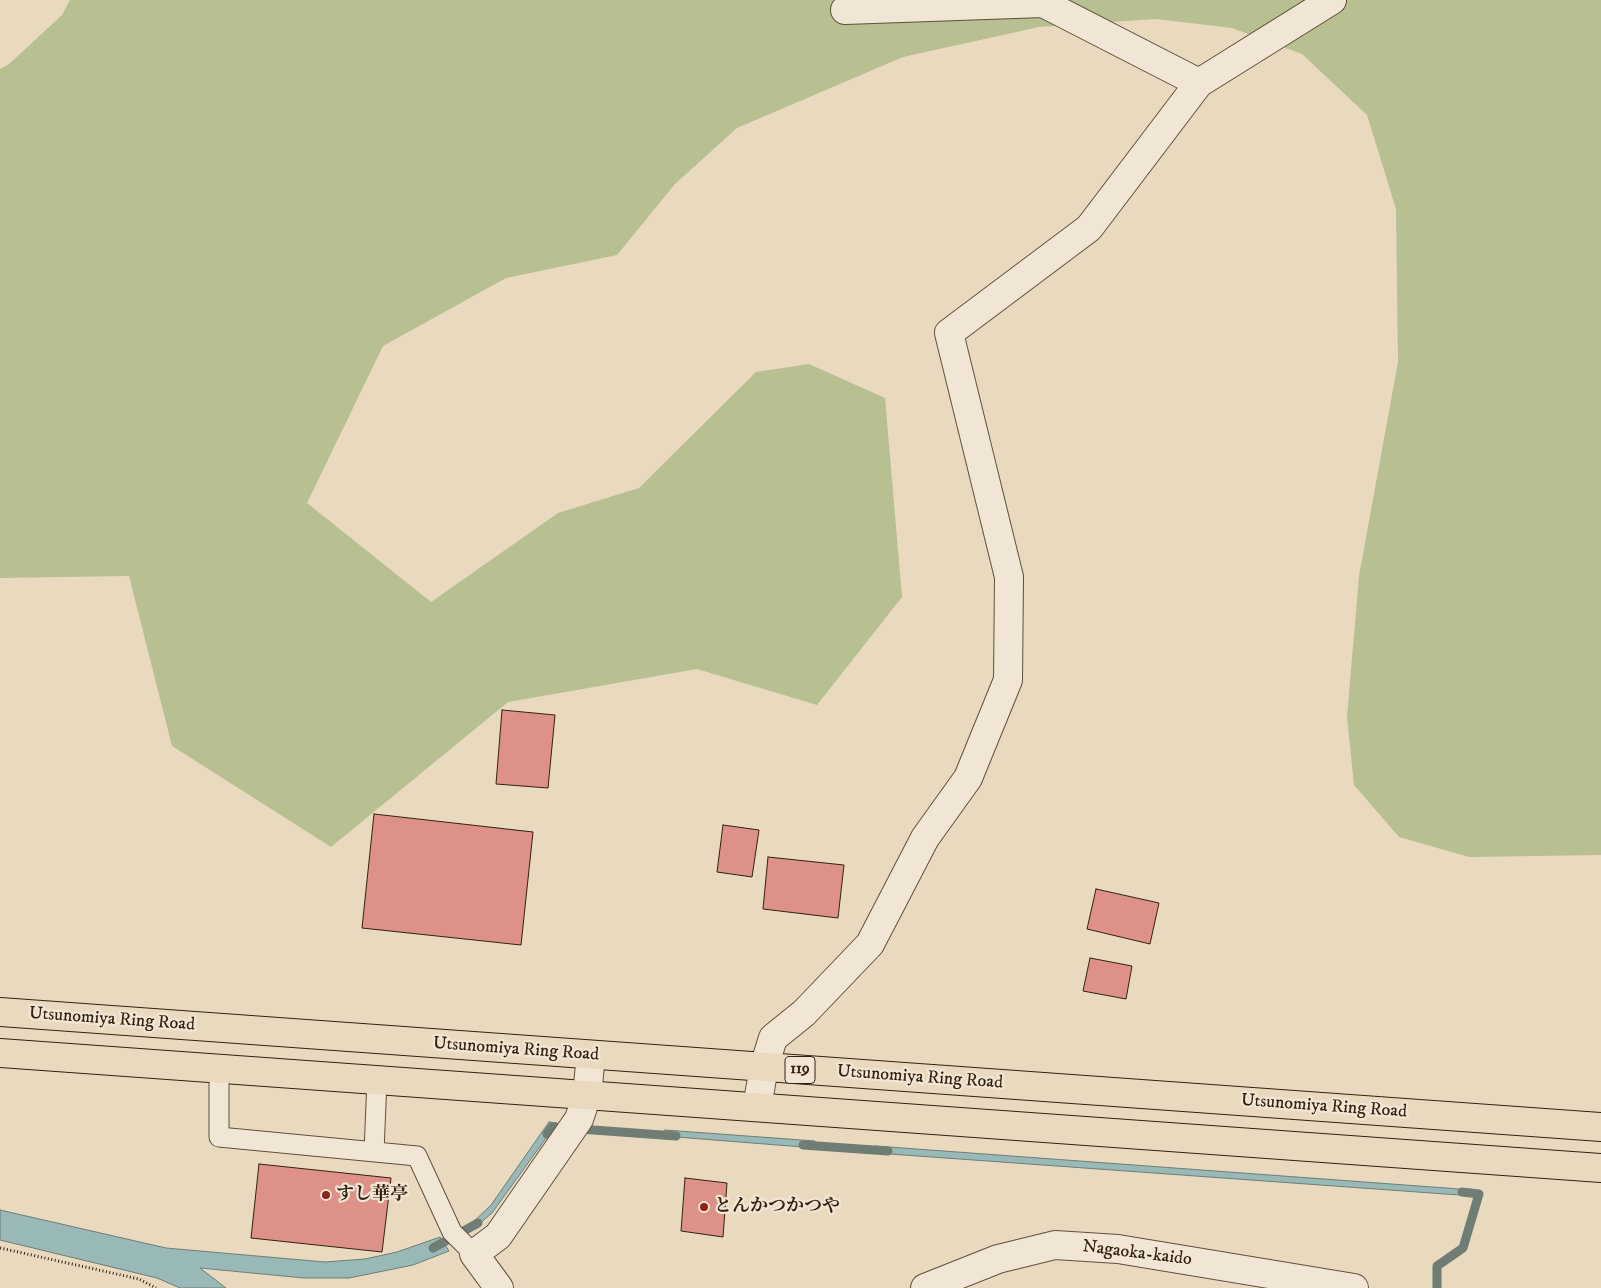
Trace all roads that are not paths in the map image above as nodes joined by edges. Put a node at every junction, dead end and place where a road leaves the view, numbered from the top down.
1 (1332, 0) edge
2 (845, 10) dead end
3 (1199, 83) junction
4 (0, 1012) edge
5 (0, 1053) edge
6 (591, 1055) junction
7 (764, 1067) junction
8 (219, 1069) junction
9 (377, 1080) junction
10 (587, 1095) junction
11 (757, 1108) junction
12 (1601, 1127) edge
13 (374, 1152) junction
14 (1601, 1168) edge
15 (474, 1254) junction
16 (499, 1288) edge
17 (924, 1288) edge
18 (1354, 1288) edge

1 - 3 street
2 - 3 street
3 - 7 street
4 - 6 highway, Utsunomiya Ring Road / 119
5 - 8 highway, 119
6 - 7 highway, Utsunomiya Ring Road / 119
6 - 10 street
7 - 11 street
7 - 12 highway, Utsunomiya Ring Road / 119
8 - 9 highway, 119
8 - 13 lane
9 - 10 highway, 119
9 - 13 lane
10 - 11 highway, 119
10 - 15 street
11 - 14 highway, 119
13 - 15 lane
15 - 16 street
17 - 18 street, Nagaoka-kaido

